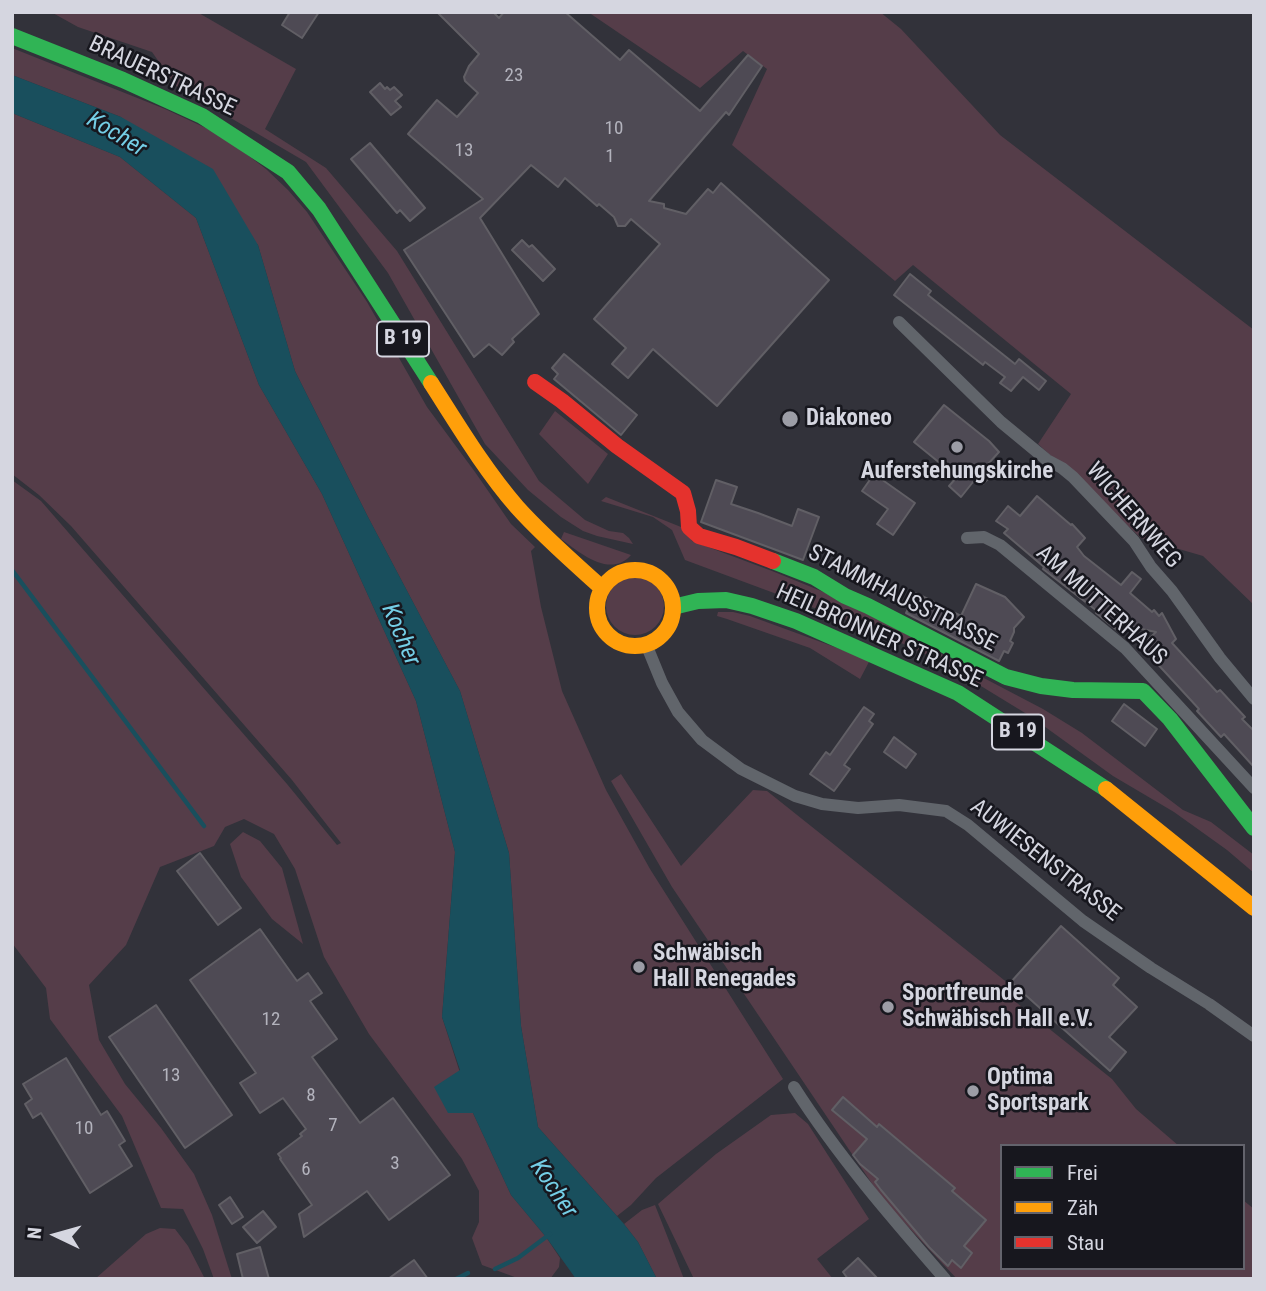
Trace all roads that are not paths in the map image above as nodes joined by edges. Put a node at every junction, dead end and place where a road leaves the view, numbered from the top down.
1 (12, 36) edge
2 (899, 322) dead end
3 (535, 383) dead end
4 (967, 538) dead end
5 (602, 588) junction
6 (673, 607) junction
7 (646, 644) junction
8 (1254, 699) edge
9 (1254, 788) edge
10 (1254, 828) edge
11 (1254, 908) edge
12 (1254, 1036) edge
13 (794, 1087) dead end
14 (945, 1279) edge

1 - 5 main road, BRAUERSTRASSE / B 19
2 - 8 street, WICHERNWEG
3 - 10 main road, STAMMHAUSSTRASSE
4 - 9 street, AM MUTTERHAUS
5 - 6 main road
5 - 7 main road
6 - 7 main road
6 - 11 main road, HEILBRONNER STRASSE / B 19
7 - 12 street, AUWIESENSTRASSE
13 - 14 street

